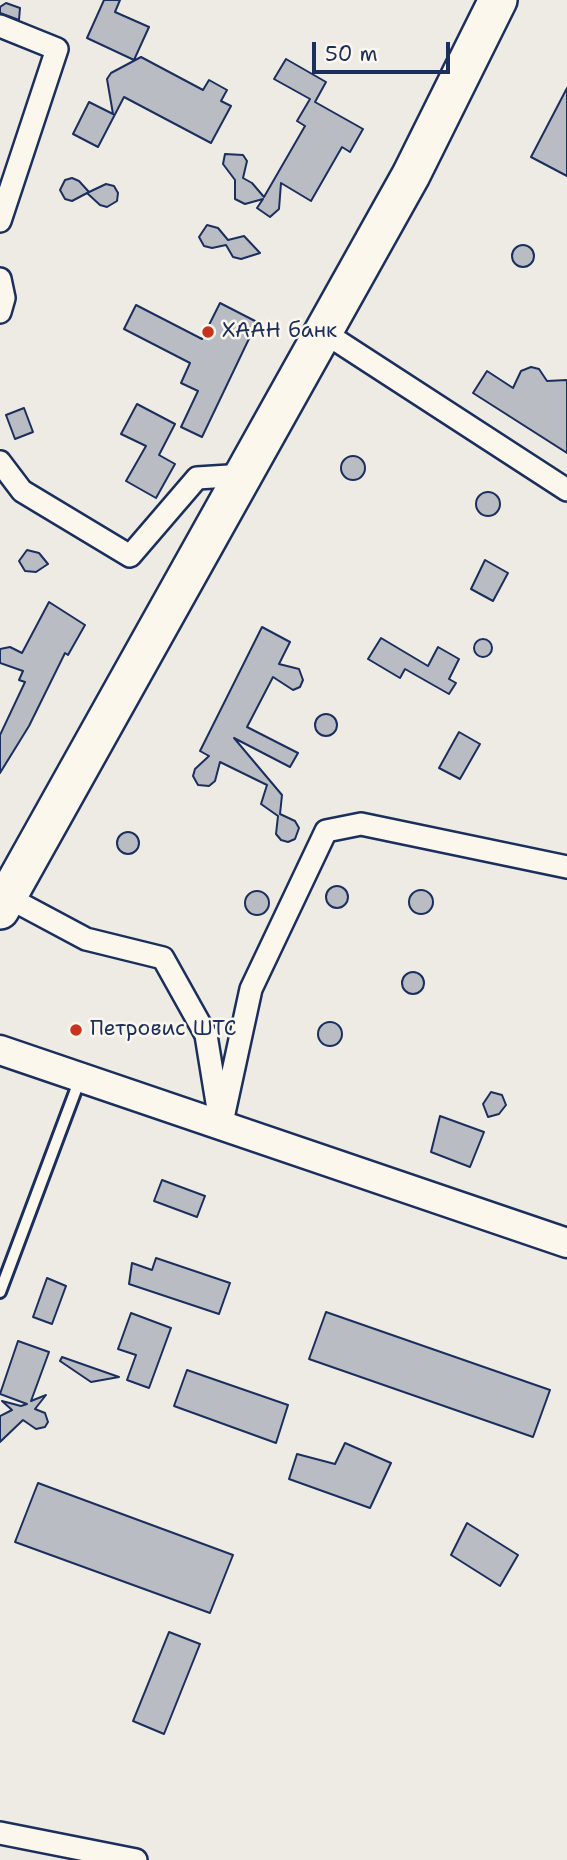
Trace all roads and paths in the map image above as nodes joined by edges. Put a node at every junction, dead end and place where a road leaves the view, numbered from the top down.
1 (498, 0) edge
2 (0, 26) edge
3 (0, 221) edge
4 (0, 279) edge
5 (0, 312) edge
6 (322, 331) junction
7 (0, 462) edge
8 (245, 475) junction
9 (567, 490) edge
10 (567, 867) edge
11 (3, 900) edge
12 (0, 1050) edge
13 (80, 1079) junction
14 (221, 1127) junction
15 (567, 1243) edge
16 (0, 1292) edge
17 (0, 1833) edge
18 (136, 1860) edge

1 - 6 highway
2 - 3 street
4 - 5 street
6 - 8 highway
6 - 9 street
7 - 8 street
8 - 11 highway
10 - 14 street
11 - 14 street
12 - 13 street
13 - 14 street
13 - 16 lane
14 - 15 street
17 - 18 street

